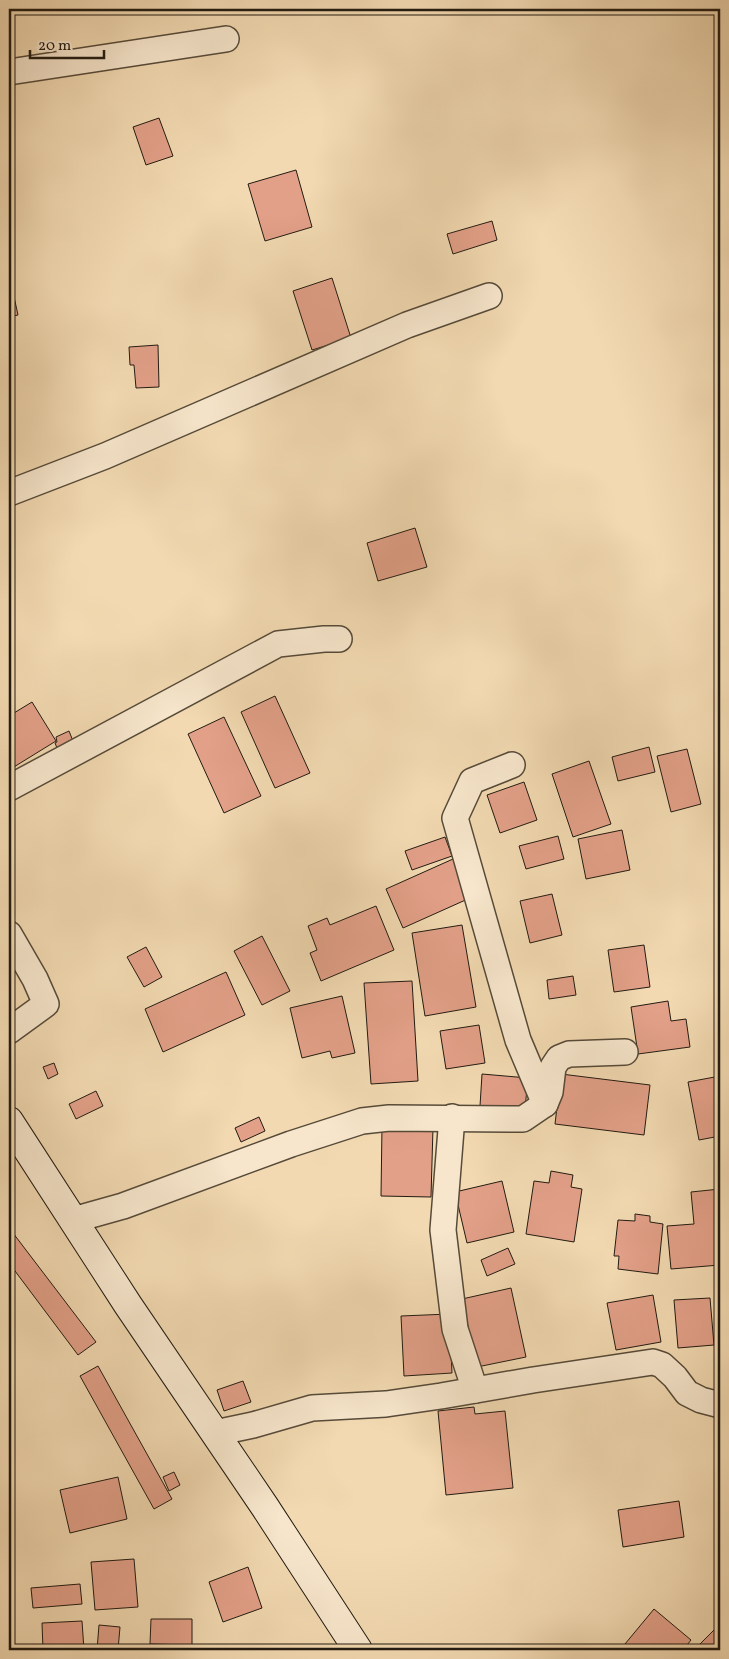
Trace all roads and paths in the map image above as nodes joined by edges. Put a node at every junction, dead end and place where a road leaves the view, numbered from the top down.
1 (226, 39) dead end
2 (9, 72) edge
3 (489, 296) dead end
4 (9, 493) edge
5 (338, 639) dead end
6 (512, 765) dead end
7 (9, 788) edge
8 (9, 934) edge
9 (9, 1031) edge
10 (625, 1052) dead end
11 (545, 1104) junction
12 (452, 1117) junction
13 (9, 1121) edge
14 (73, 1220) junction
15 (475, 1390) junction
16 (720, 1405) edge
17 (215, 1432) junction
18 (358, 1650) edge

1 - 2 street
3 - 4 street
5 - 7 street
6 - 11 street
8 - 9 street
10 - 11 street
11 - 12 street
12 - 14 street
12 - 15 street
13 - 14 main road
14 - 17 main road
15 - 16 street
15 - 17 street
17 - 18 main road

